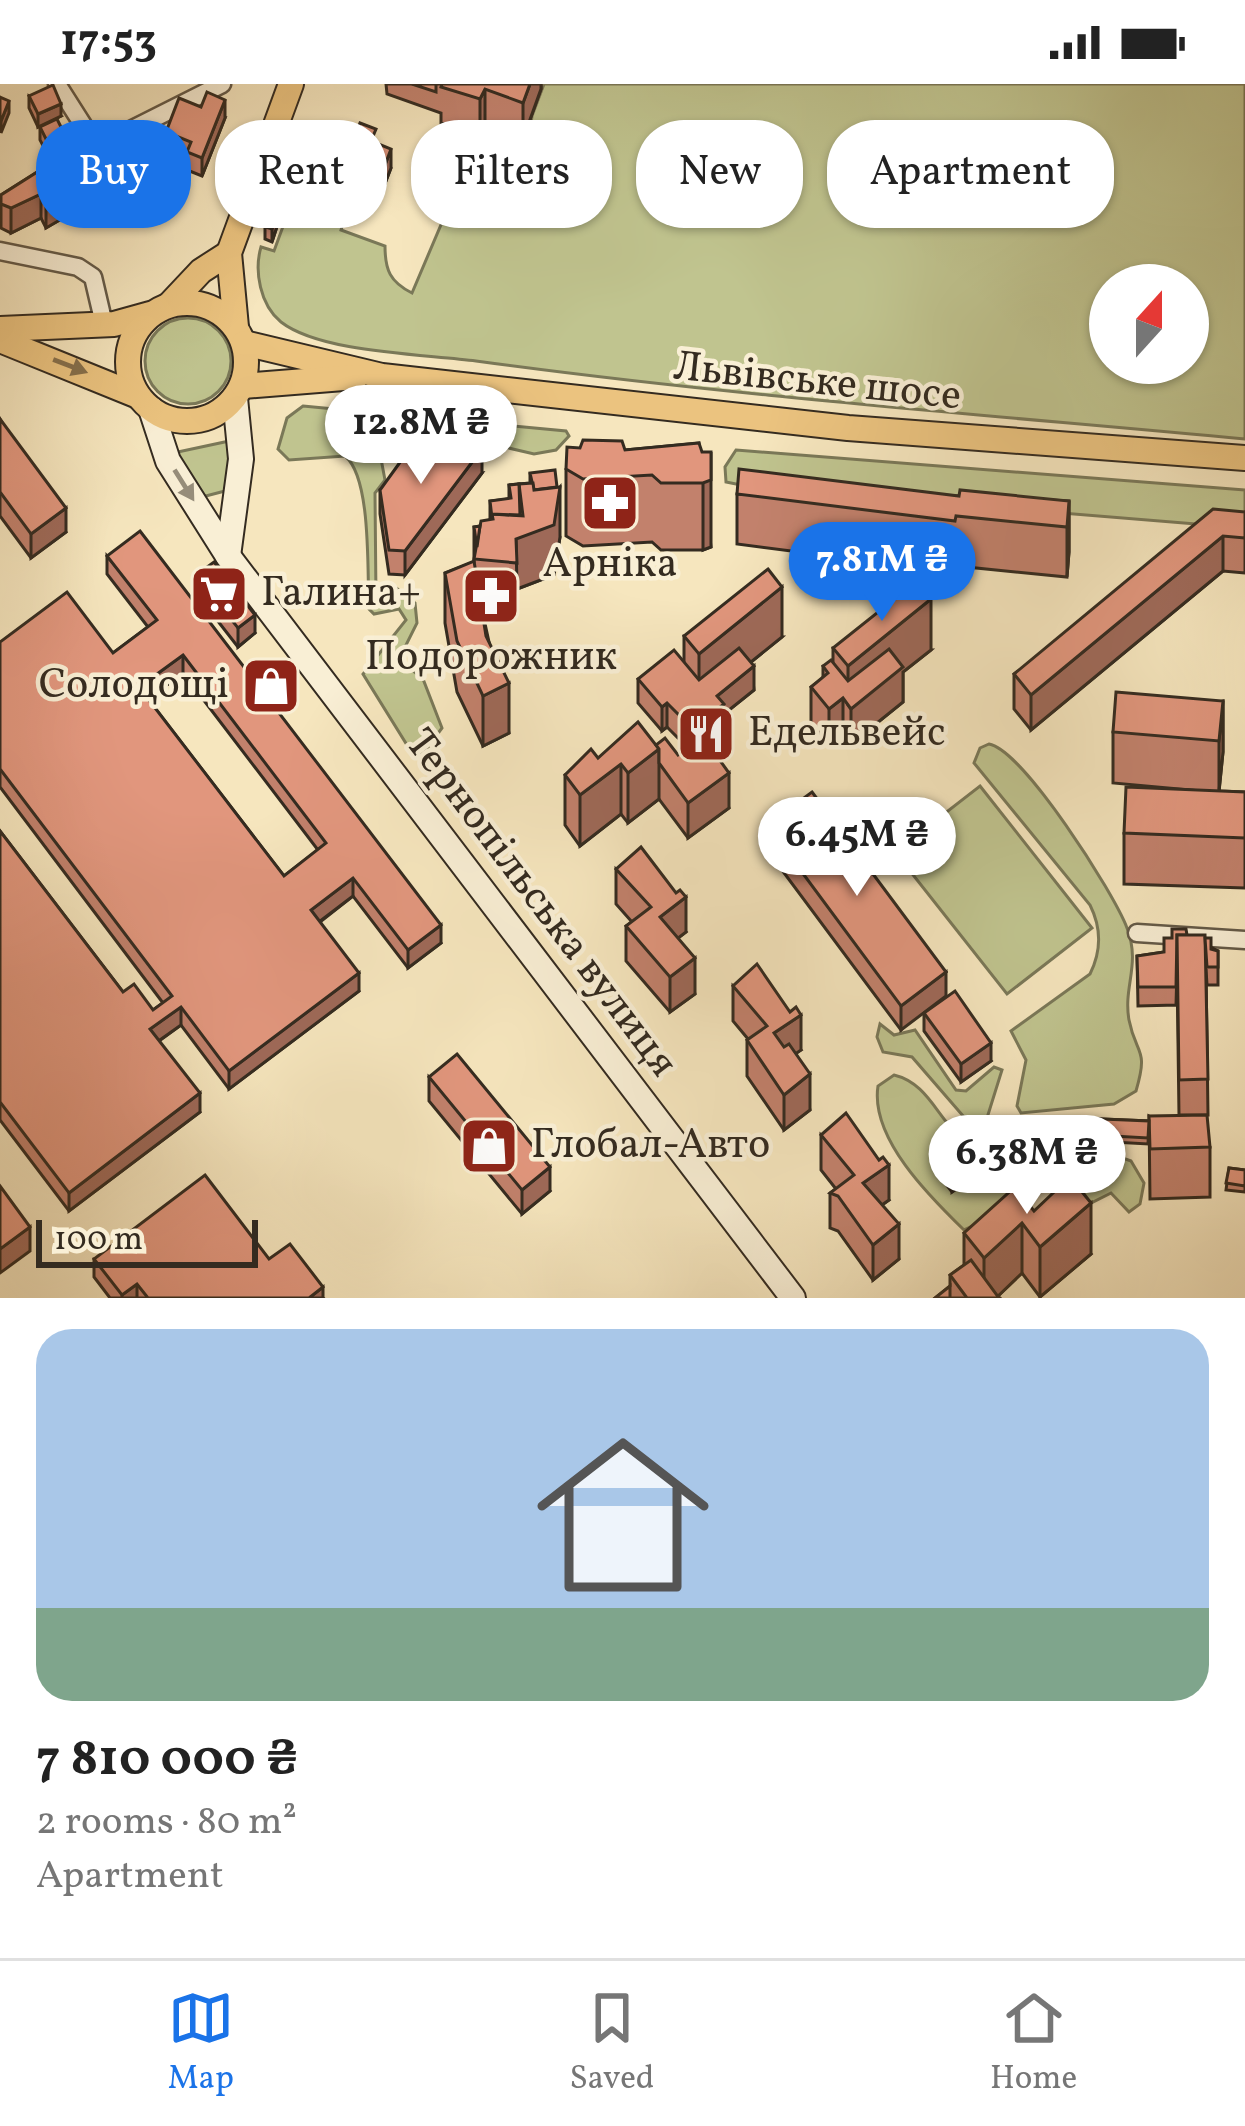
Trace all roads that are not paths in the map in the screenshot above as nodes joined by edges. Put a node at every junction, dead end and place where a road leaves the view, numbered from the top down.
1 (57, 84) edge
2 (222, 84) edge
3 (291, 84) edge
4 (0, 251) edge
5 (229, 253) junction
6 (161, 309) junction
7 (104, 324) junction
8 (0, 329) edge
9 (240, 335) junction
10 (0, 340) edge
11 (382, 376) junction
12 (239, 392) junction
13 (145, 402) junction
14 (1245, 458) edge
15 (228, 556) junction
16 (1137, 933) dead end
17 (1245, 940) edge
18 (793, 1298) edge

1 - 2 street
3 - 5 main road
4 - 7 street
5 - 6 main road
5 - 9 main road
6 - 7 main road
6 - 9 main road
6 - 13 main road
7 - 8 main road
9 - 11 main road, Львівське шосе
9 - 12 main road
10 -> 13 main road
11 - 12 main road, Львівське шосе
11 - 14 main road, Львівське шосе
12 - 13 main road
12 - 15 main road
13 -> 15 main road, Тернопільська вулиця
15 - 18 main road, Тернопільська вулиця
16 - 17 street

